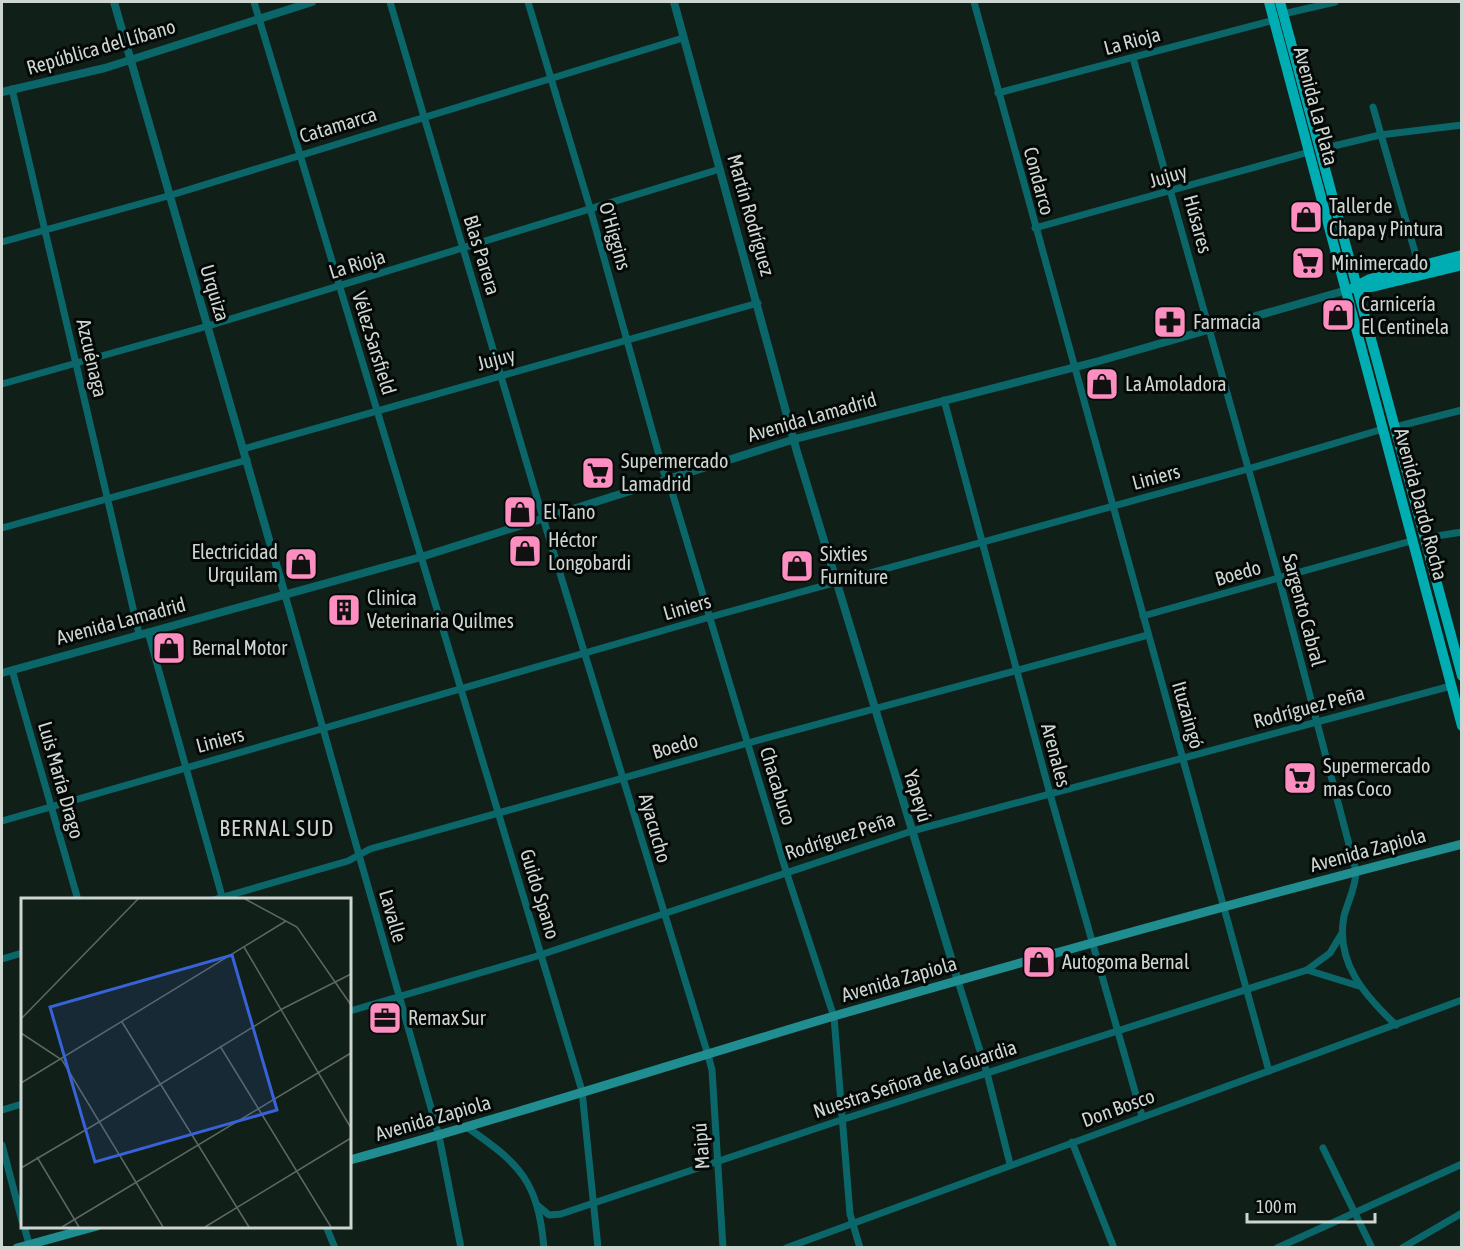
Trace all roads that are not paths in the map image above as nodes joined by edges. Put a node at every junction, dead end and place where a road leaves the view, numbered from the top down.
1 (114, 2) edge
2 (254, 2) edge
3 (312, 2) edge
4 (390, 2) edge
5 (528, 2) edge
6 (674, 2) edge
7 (974, 2) edge
8 (1269, 2) edge
9 (1280, 2) edge
10 (1335, 2) edge
11 (258, 17) junction
12 (1279, 17) junction
13 (684, 38) junction
14 (129, 58) junction
15 (1133, 58) junction
16 (550, 78) junction
17 (12, 89) junction
18 (2, 92) edge
19 (998, 93) junction
20 (1373, 107) dead end
21 (424, 116) junction
22 (1461, 125) edge
23 (1380, 135) junction
24 (1321, 148) junction
25 (1309, 152) junction
26 (300, 154) junction
27 (720, 169) junction
28 (1172, 192) junction
29 (168, 196) junction
30 (590, 208) junction
31 (1035, 228) junction
32 (44, 231) junction
33 (2, 242) edge
34 (463, 248) junction
35 (1461, 255) edge
36 (1461, 265) edge
37 (1419, 266) junction
38 (340, 286) junction
39 (1352, 289) junction
40 (758, 303) junction
41 (208, 326) junction
42 (1210, 329) junction
43 (628, 341) junction
44 (76, 363) junction
45 (1074, 368) junction
46 (501, 374) junction
47 (2, 384) edge
48 (944, 400) junction
49 (377, 410) junction
50 (1461, 410) edge
51 (1395, 427) junction
52 (1383, 429) junction
53 (795, 439) junction
54 (243, 449) junction
55 (247, 460) junction
56 (1248, 469) junction
57 (666, 480) junction
58 (108, 497) junction
59 (1113, 506) junction
60 (543, 518) junction
61 (2, 528) edge
62 (1461, 532) edge
63 (1424, 538) junction
64 (1411, 541) junction
65 (982, 543) junction
66 (421, 557) junction
67 (1279, 578) junction
68 (838, 581) junction
69 (285, 595) junction
70 (1143, 616) junction
71 (710, 617) junction
72 (144, 633) junction
73 (1148, 635) junction
74 (586, 654) junction
75 (12, 670) junction
76 (1017, 671) junction
77 (2, 673) edge
78 (1461, 676) edge
79 (1451, 686) junction
80 (461, 689) junction
81 (875, 710) junction
82 (1316, 723) junction
83 (1461, 726) edge
84 (323, 729) junction
85 (748, 743) junction
86 (1183, 758) junction
87 (185, 767) junction
88 (624, 778) junction
89 (1050, 794) junction
90 (51, 806) junction
91 (499, 813) junction
92 (2, 821) edge
93 (912, 831) junction
94 (1461, 844) edge
95 (359, 855) junction
96 (786, 871) junction
97 (1356, 871) junction
98 (77, 898) edge
99 (223, 898) edge
100 (1223, 908) junction
101 (663, 913) junction
102 (1343, 931) junction
103 (1092, 944) junction
104 (21, 953) edge
105 (541, 954) junction
106 (2, 959) edge
107 (1307, 970) junction
108 (958, 981) junction
109 (1359, 986) junction
110 (1246, 990) junction
111 (399, 997) junction
112 (1461, 1000) edge
113 (351, 1011) edge
114 (834, 1017) junction
115 (1396, 1025) junction
116 (1117, 1031) junction
117 (704, 1044) joint
118 (708, 1054) junction
119 (1269, 1071) junction
120 (987, 1073) junction
121 (582, 1091) junction
122 (21, 1104) edge
123 (2, 1110) edge
124 (1142, 1116) junction
125 (844, 1119) junction
126 (468, 1128) junction
127 (439, 1136) junction
128 (1072, 1142) junction
129 (2, 1145) edge
130 (1323, 1148) dead end
131 (351, 1160) edge
132 (718, 1160) junction
133 (1010, 1164) junction
134 (1461, 1164) edge
135 (537, 1204) junction
136 (594, 1204) junction
137 (1355, 1213) junction
138 (1461, 1213) edge
139 (21, 1217) edge
140 (851, 1223) junction
141 (24, 1228) edge
142 (93, 1228) edge
143 (326, 1228) edge
144 (29, 1244) junction
145 (460, 1247) edge
146 (17, 1248) edge
147 (335, 1248) edge
148 (544, 1248) edge
149 (598, 1248) edge
150 (723, 1248) edge
151 (786, 1248) edge
152 (860, 1248) edge
153 (1114, 1248) edge
154 (1277, 1248) edge
155 (1372, 1248) edge
156 (1402, 1248) edge

1 - 14 street, Urquiza
2 - 11 street, Vélez Sarsfield
3 - 11 street, República del Líbano
4 - 21 street, Blas Parera
5 - 16 street, O'Higgins
6 - 13 street, Martín Rodríguez
7 - 19 street, Condarco
8 - 12 main road, Avenida La Plata
9 - 12 main road, Avenida La Plata
10 - 12 street, La Rioja
11 - 14 street, República del Líbano
11 - 26 street, Vélez Sarsfield
12 - 15 street, La Rioja
12 - 24 main road, Avenida La Plata
12 - 25 main road, Avenida La Plata
13 - 16 street, Catamarca
13 - 27 street, Martín Rodríguez
14 - 17 street, República del Líbano
14 - 29 street, Urquiza
15 - 19 street, La Rioja
15 - 28 street, Húsares
16 - 21 street, Catamarca
16 - 30 street, O'Higgins
17 - 18 street, República del Líbano
17 - 32 street, Azcuénaga
19 - 31 street, Condarco
20 - 23 street
21 - 26 street, Catamarca
21 - 34 street, Blas Parera
22 - 23 street
23 - 24 street
23 - 37 street
24 - 39 main road, Avenida La Plata
25 - 28 street, Jujuy
25 - 39 main road, Avenida La Plata
26 - 29 street, Catamarca
26 - 38 street, Vélez Sarsfield
27 - 30 street, La Rioja
27 - 40 street, Martín Rodríguez
28 - 31 street, Jujuy
28 - 42 street, Húsares
29 - 32 street, Catamarca
29 - 41 street, Urquiza
30 - 34 street, La Rioja
30 - 43 street, O'Higgins
31 - 45 street, Condarco
32 - 33 street, Catamarca
32 - 44 street, Azcuénaga
34 - 38 street, La Rioja
34 - 46 street, Blas Parera
35 - 37 main road, Avenida Lamadrid
36 - 39 main road, Avenida Lamadrid
37 - 39 main road, Avenida Lamadrid
38 - 41 street, La Rioja
38 - 49 street, Vélez Sarsfield
39 - 42 street, Avenida Lamadrid
39 - 51 main road, Avenida Dardo Rocha
39 - 52 main road, Avenida Dardo Rocha
40 - 43 street, Jujuy
40 - 53 street, Martín Rodríguez
41 - 44 street, La Rioja
41 - 54 street, Urquiza
42 - 45 street, Avenida Lamadrid
42 - 56 street, Sargento Cabral
43 - 46 street, Jujuy
43 - 57 street, O'Higgins
44 - 47 street, La Rioja
44 - 58 street, Azcuénaga
45 - 48 street, Avenida Lamadrid
45 - 59 street, Ituzaingó
46 - 49 street, Jujuy
46 - 60 street, Blas Parera
48 - 53 street, Avenida Lamadrid
48 - 65 street, Arenales
49 - 54 street, Jujuy
49 - 66 street, Vélez Sarsfield
50 - 51 street
51 - 63 main road, Avenida Dardo Rocha
52 - 56 street, Liniers
52 - 64 main road, Avenida Dardo Rocha
53 - 57 street, Avenida Lamadrid
53 - 68 street, Yapeyú
54 - 55 street, Urquiza
55 - 58 street
55 - 69 street, Urquiza
56 - 59 street, Liniers
56 - 67 street, Sargento Cabral
57 - 60 street, Avenida Lamadrid
57 - 71 street, Chacabuco
58 - 61 street
58 - 72 street, Azcuénaga
59 - 65 street, Liniers
59 - 70 street, Ituzaingó
60 - 66 street, Avenida Lamadrid
60 - 74 street, Ayacucho
62 - 63 street
63 - 78 main road, Avenida Dardo Rocha
64 - 67 street, Boedo
64 - 79 main road, Avenida Dardo Rocha
65 - 68 street, Liniers
65 - 76 street, Arenales
66 - 69 street, Avenida Lamadrid
66 - 80 street, Guido Spano
67 - 70 street, Boedo
67 - 82 street, Sargento Cabral
68 - 71 street, Liniers
68 - 81 street, Yapeyú
69 - 72 street, Avenida Lamadrid
69 - 84 street, Lavalle
70 - 73 street, Ituzaingó
71 - 74 street, Liniers
71 - 85 street, Chacabuco
72 - 75 street, Avenida Lamadrid
72 - 87 street, Azcuénaga
73 - 76 street, Boedo
73 - 86 street, Ituzaingó
74 - 80 street, Liniers
74 - 88 street, Ayacucho
75 - 77 street, Avenida Lamadrid
75 - 90 street, Luis María Drago
76 - 81 street, Boedo
76 - 89 street, Arenales
79 - 82 street, Rodríguez Peña
79 - 83 main road, Avenida Dardo Rocha
80 - 84 street, Liniers
80 - 91 street, Guido Spano
81 - 85 street, Boedo
81 - 93 street, Yapeyú
82 - 86 street, Rodríguez Peña
82 - 97 street, Sargento Cabral
84 - 87 street, Liniers
84 - 95 street, Lavalle
85 - 88 street, Boedo
85 - 96 street, Chacabuco
86 - 89 street, Rodríguez Peña
86 - 100 street, Ituzaingó
87 - 90 street, Liniers
87 - 99 street, Azcuénaga
88 - 91 street, Boedo
88 - 101 street, Ayacucho
89 - 93 street, Rodríguez Peña
89 - 103 street, Arenales
90 - 92 street, Liniers
90 - 98 street, Luis María Drago
91 - 95 street, Boedo
91 - 105 street, Guido Spano
93 - 96 street, Rodríguez Peña
93 - 108 street, Yapeyú
94 - 97 main road, Avenida Zapiola
95 - 99 street, Boedo
95 - 111 street, Lavalle
96 - 101 street, Rodríguez Peña
96 - 114 street, Chacabuco
97 - 100 main road, Avenida Zapiola
97 - 102 street, Sargento Cabral
100 - 103 main road, Avenida Zapiola
100 - 110 street, Ituzaingó
101 - 105 street, Rodríguez Peña
101 - 117 street, Ayacucho
102 - 107 street, Nuestra Señora de la Guardia
102 - 109 street, Sargento Cabral
103 - 108 main road, Avenida Zapiola
103 - 116 street, Arenales
104 - 106 street
105 - 111 street, Rodríguez Peña
105 - 121 street, Guido Spano
107 - 109 street
107 - 110 street, Nuestra Señora de la Guardia
108 - 114 main road, Avenida Zapiola
108 - 120 street, Yapeyú
109 - 115 street, Sargento Cabral
110 - 116 street, Nuestra Señora de la Guardia
110 - 119 street, Ituzaingó
111 - 113 street, Rodríguez Peña
111 - 127 street, Lavalle
112 - 115 street, Don Bosco
114 - 118 main road, Avenida Zapiola
114 - 125 street, Chacabuco
115 - 119 street, Don Bosco
116 - 120 street, Nuestra Señora de la Guardia
116 - 124 street, Arenales
117 - 118 street, Maipú
118 - 121 main road, Avenida Zapiola
118 - 132 street, Maipú
119 - 124 street, Don Bosco
120 - 125 street, Nuestra Señora de la Guardia
120 - 133 street, Yapeyú
121 - 126 main road, Avenida Zapiola
121 - 136 street, Guido Spano
122 - 123 street
124 - 128 street, Don Bosco
125 - 132 street, Nuestra Señora de la Guardia
125 - 140 street, Chacabuco
126 - 127 main road, Avenida Zapiola
126 - 135 street
127 - 131 main road, Avenida Zapiola
127 - 145 street, Lavalle
128 - 133 street, Don Bosco
128 - 153 street
129 - 139 street
130 - 137 street
132 - 136 street, Nuestra Señora de la Guardia
132 - 150 street, Maipú
133 - 140 street, Don Bosco
134 - 137 street
135 - 136 street, Nuestra Señora de la Guardia
135 - 148 street
136 - 149 street, Guido Spano
137 - 154 street
137 - 155 street
138 - 156 street
140 - 151 street, Don Bosco
140 - 152 street, Chacabuco
141 - 144 street
142 - 144 main road
143 - 147 street
144 - 146 main road

